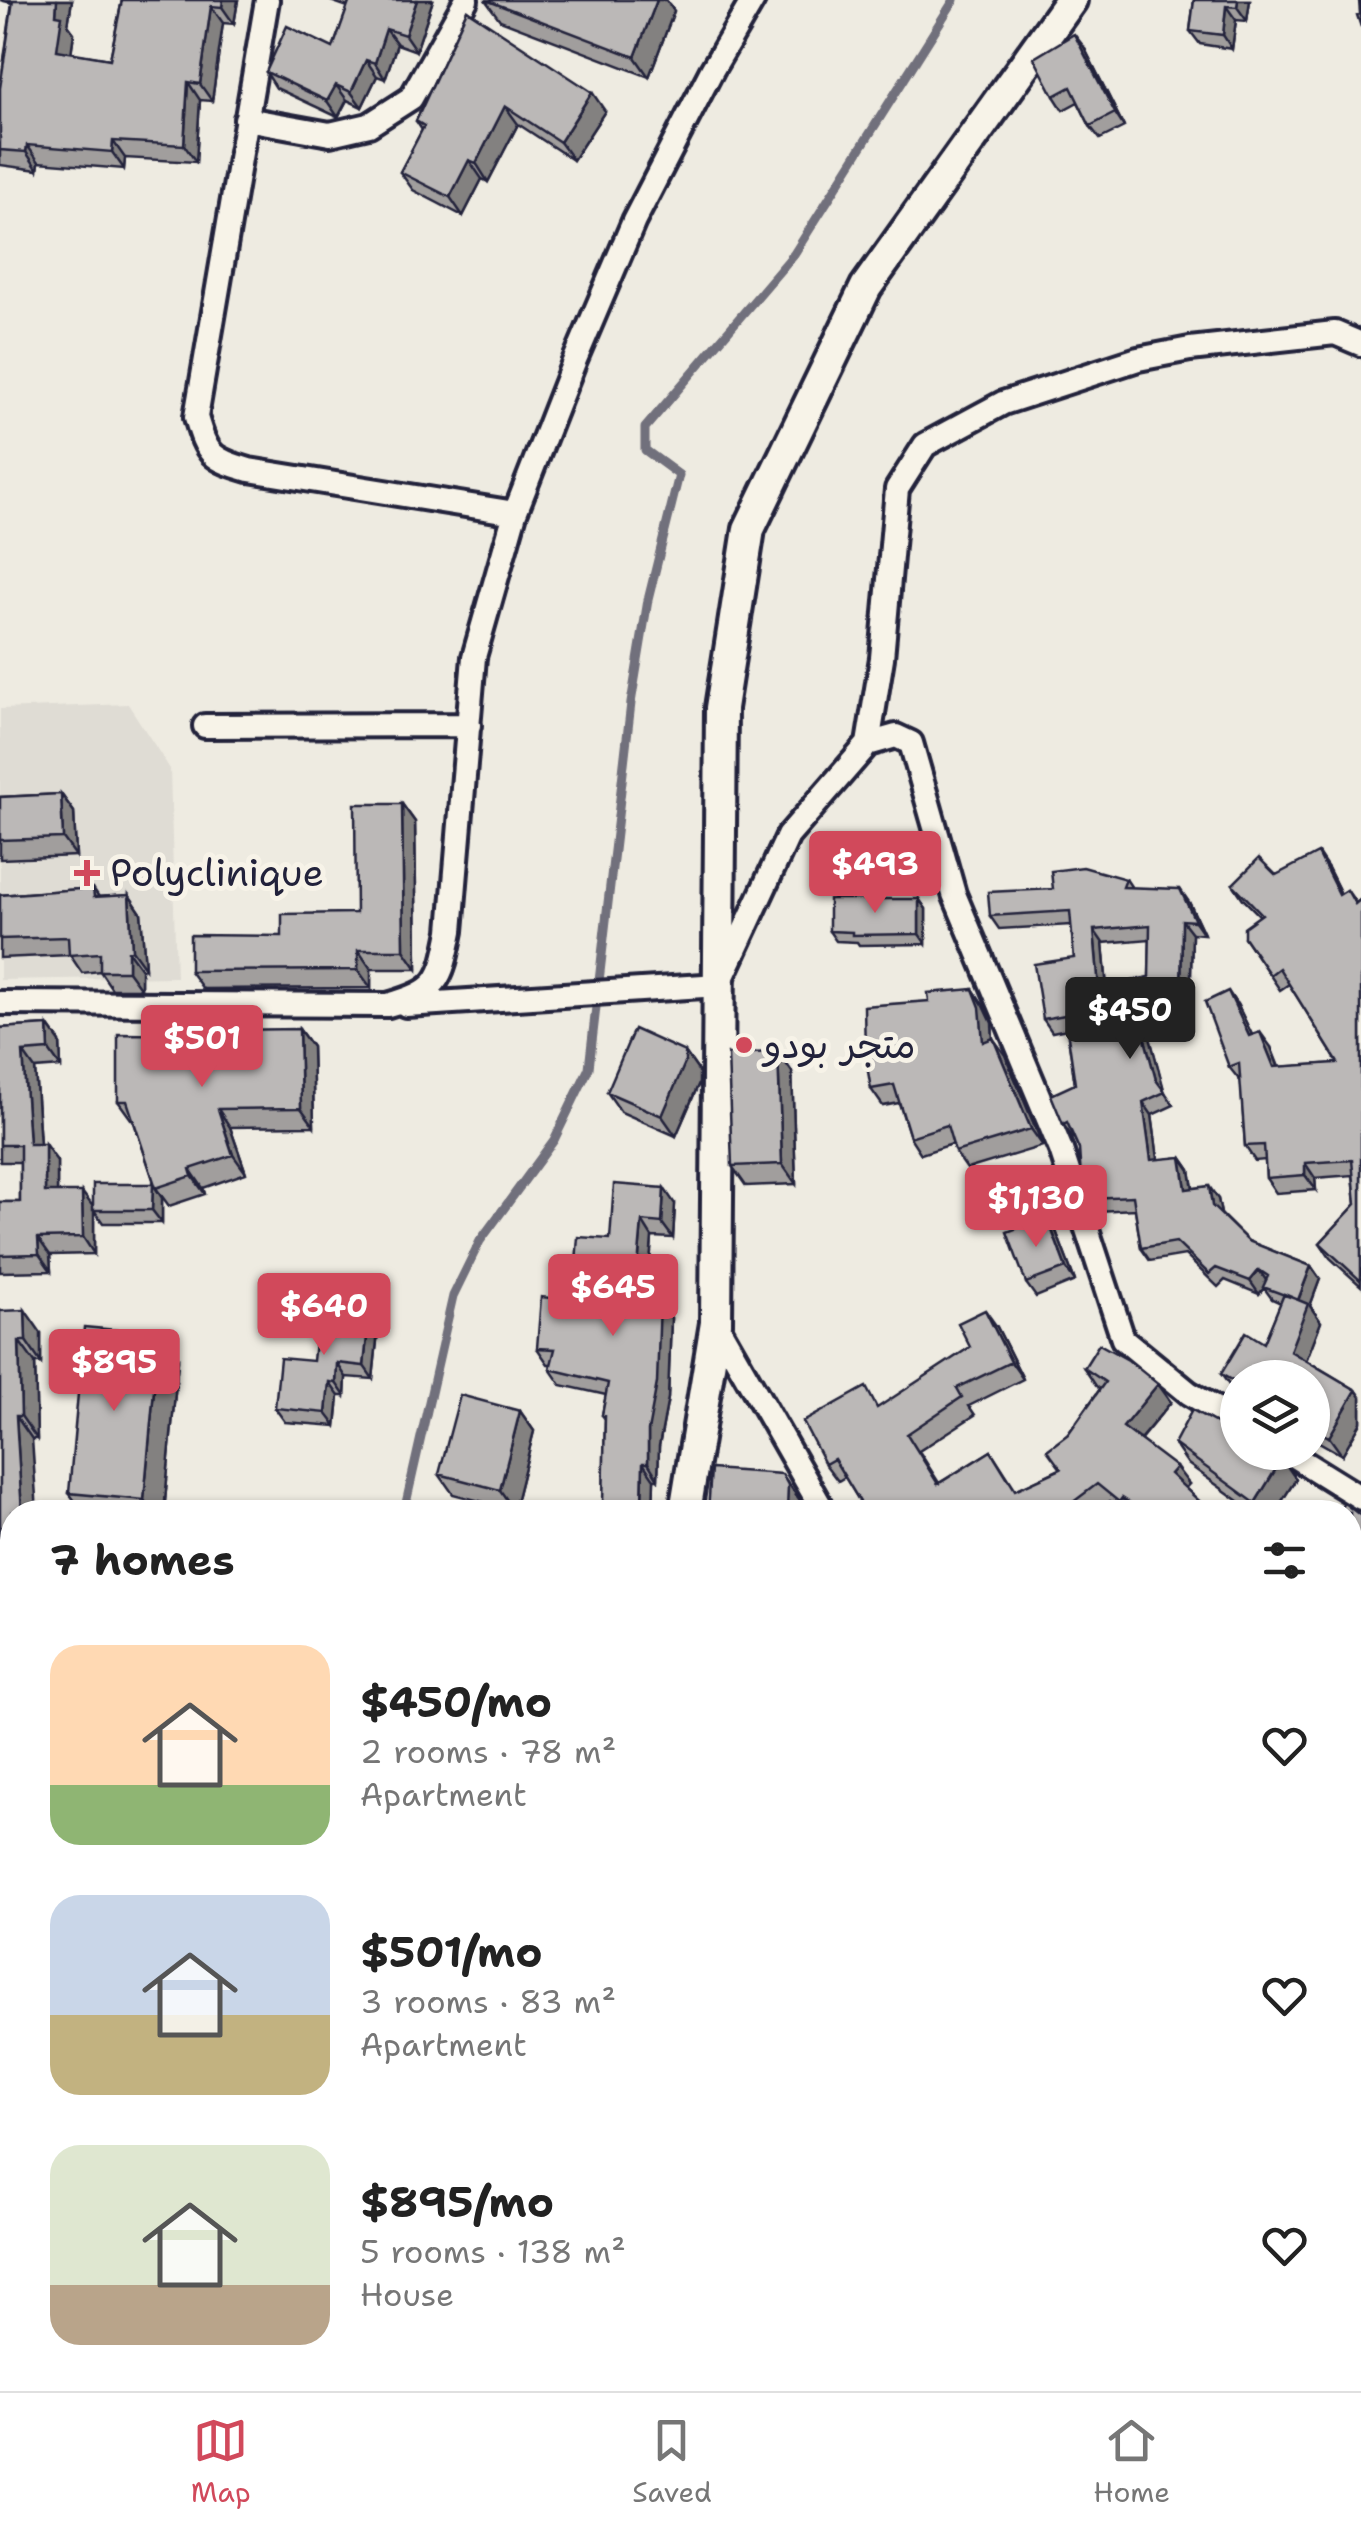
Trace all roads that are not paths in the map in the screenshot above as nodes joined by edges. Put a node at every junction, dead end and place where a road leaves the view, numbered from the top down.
1 (267, 0) edge
2 (466, 0) edge
3 (754, 0) edge
4 (1072, 0) edge
5 (246, 119) junction
6 (1361, 344) edge
7 (516, 513) junction
8 (470, 725) junction
9 (205, 726) dead end
10 (868, 744) junction
11 (719, 986) junction
12 (0, 1003) edge
13 (388, 1006) junction
14 (716, 1324) junction
15 (1220, 1411) edge
16 (1316, 1470) edge
17 (1361, 1498) edge
18 (687, 1500) edge
19 (817, 1500) edge

1 - 5 street
2 - 5 street
3 - 7 street
4 - 11 street
5 - 7 street
6 - 10 street
7 - 8 street
8 - 9 street
8 - 13 street
10 - 11 street
10 - 15 street
11 - 13 street
11 - 14 street
12 - 13 street
14 - 18 street
14 - 19 street
16 - 17 street

